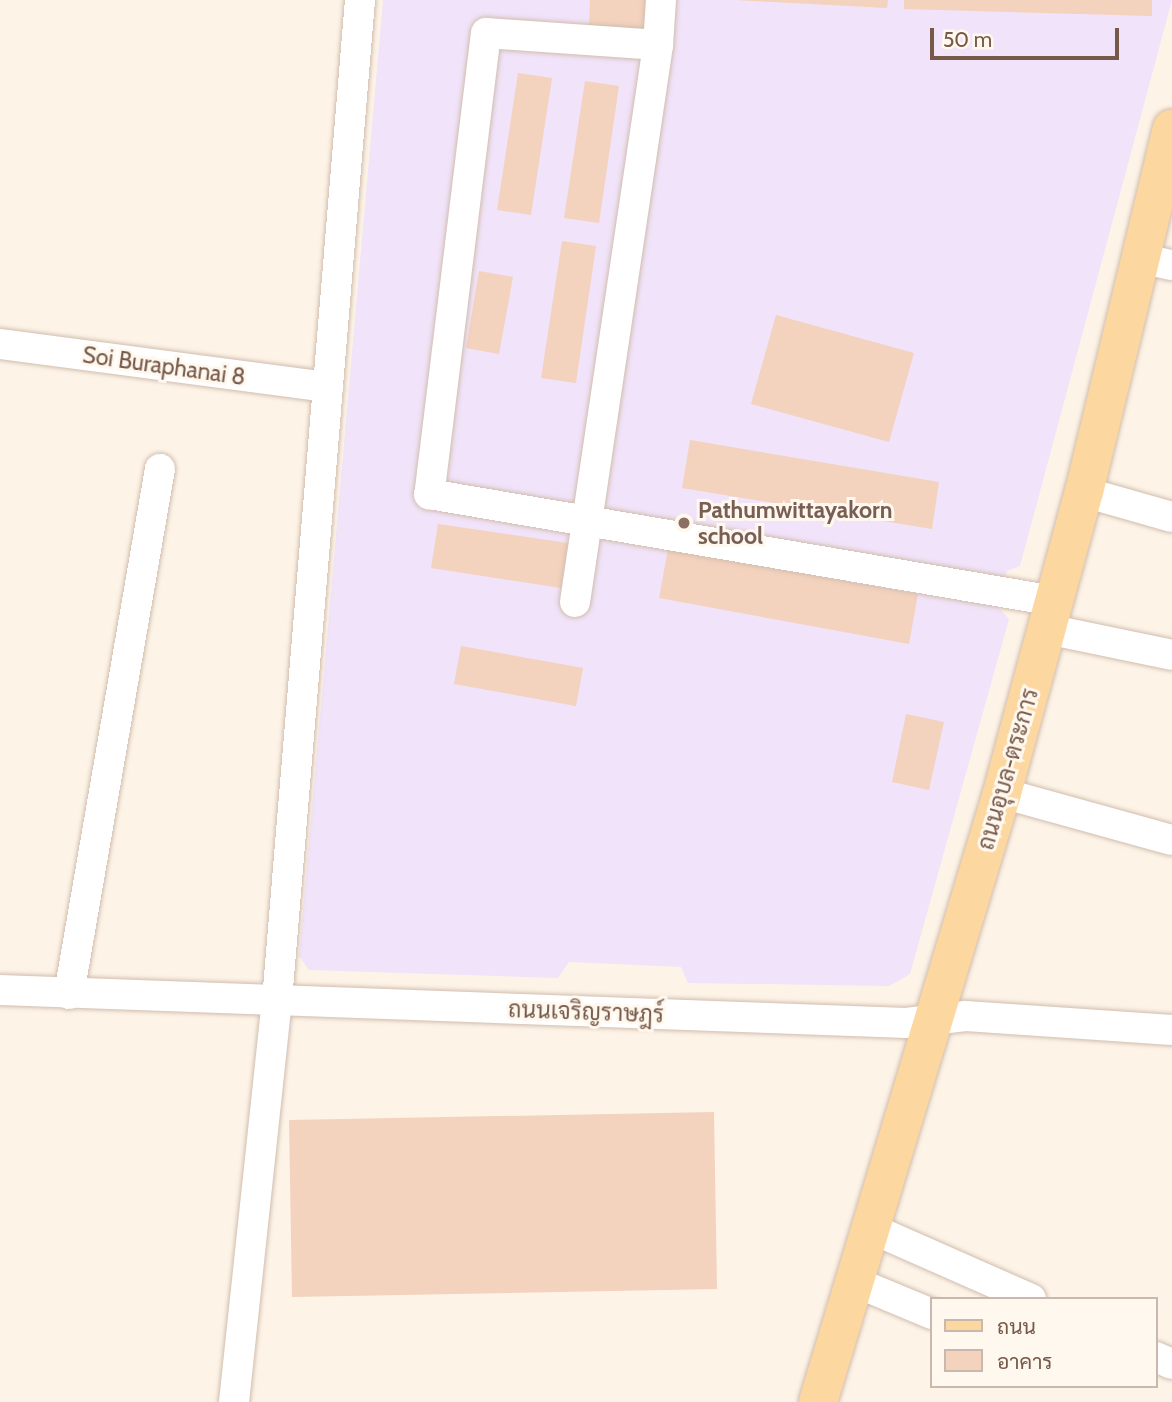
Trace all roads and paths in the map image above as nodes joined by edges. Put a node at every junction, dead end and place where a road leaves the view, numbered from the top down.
1 (360, 0) edge
2 (661, 0) edge
3 (658, 45) junction
4 (1172, 128) edge
5 (1157, 262) edge
6 (0, 344) edge
7 (328, 387) junction
8 (160, 469) dead end
9 (1084, 492) junction
10 (1172, 517) edge
11 (586, 524) junction
12 (575, 602) dead end
13 (1050, 615) junction
14 (1172, 655) edge
15 (1002, 793) junction
16 (1172, 840) edge
17 (0, 990) edge
18 (69, 994) junction
19 (277, 1002) junction
20 (936, 1019) junction
21 (1172, 1030) edge
22 (870, 1228) junction
23 (855, 1282) junction
24 (1026, 1297) edge
25 (930, 1313) edge
26 (234, 1402) edge
27 (818, 1402) edge

1 - 7 street
2 - 3 street
3 - 11 street
3 - 11 street
4 - 5 main road, ถนนอุบล-ตระการ
5 - 9 main road, ถนนอุบล-ตระการ
6 - 7 street, Soi Buraphanai 8
7 - 19 street
8 - 18 street
9 - 10 street
9 - 13 main road, ถนนอุบล-ตระการ
11 - 12 street
11 - 13 street
13 - 14 street
13 - 15 main road, ถนนอุบล-ตระการ
15 - 16 street
15 - 20 main road, ถนนอุบล-ตระการ
17 - 18 street, ถนนเจริญราษฎร์
18 - 19 street, ถนนเจริญราษฎร์
19 - 20 street, ถนนเจริญราษฎร์
19 - 26 street
20 - 21 street, ถนนเจริญราษฎร์
20 - 22 main road, ถนนอุบล-ตระการ
22 - 23 main road, ถนนอุบล-ตระการ
22 - 24 street
23 - 25 street
23 - 27 main road, ถนนอุบล-ตระการ

